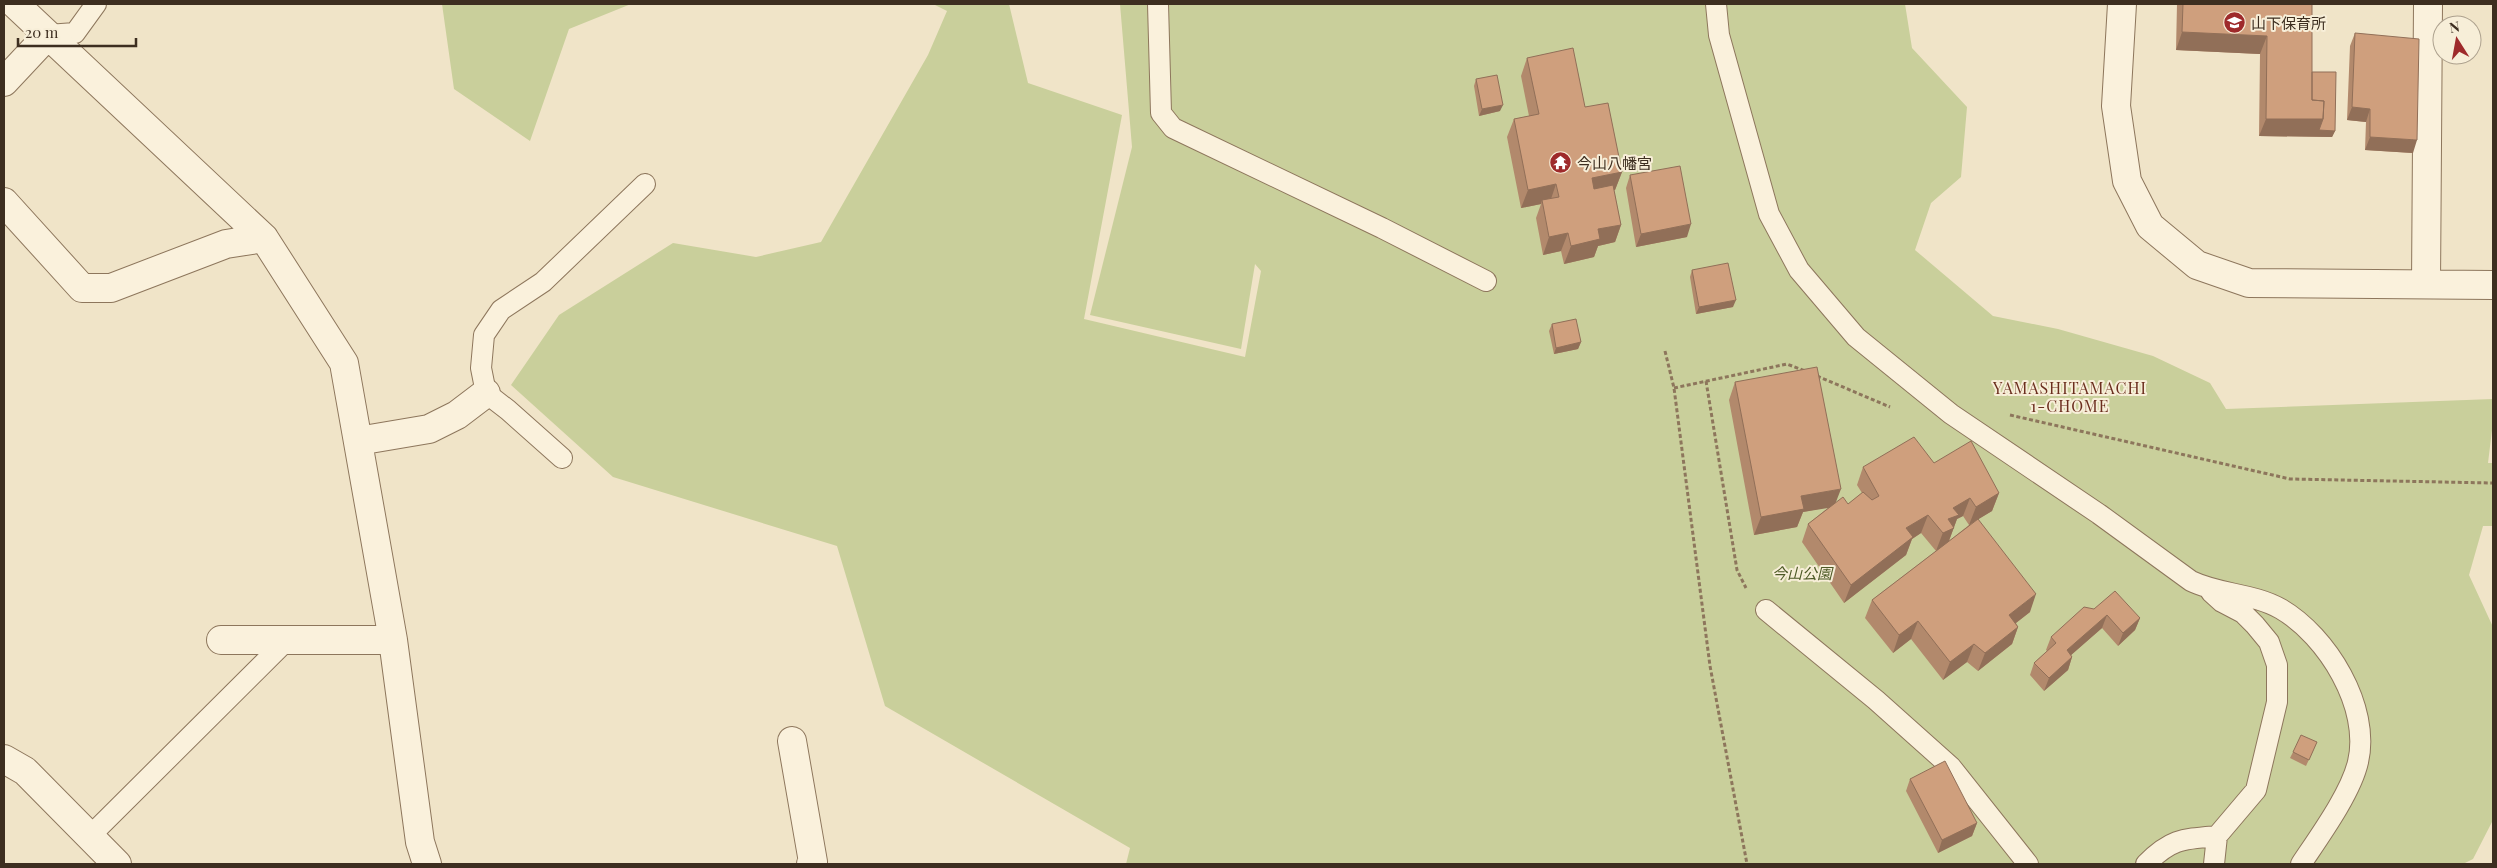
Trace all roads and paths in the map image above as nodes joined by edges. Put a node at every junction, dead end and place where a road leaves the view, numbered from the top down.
1 (15, 4) edge
2 (96, 4) edge
3 (1158, 4) edge
4 (1716, 4) edge
5 (2122, 4) edge
6 (2428, 4) edge
7 (48, 35) junction
8 (4, 82) edge
9 (645, 184) dead end
10 (4, 202) edge
11 (264, 238) junction
12 (1486, 281) dead end
13 (2426, 284) junction
14 (2493, 285) edge
15 (1665, 351) dead end
16 (1806, 371) edge
17 (1815, 375) edge
18 (1706, 381) junction
19 (1674, 388) junction
20 (486, 393) junction
21 (1897, 410) dead end
22 (2007, 414) dead end
23 (358, 441) junction
24 (562, 458) dead end
25 (2493, 483) edge
26 (2208, 589) junction
27 (1766, 610) joint
28 (221, 640) dead end
29 (393, 640) junction
30 (286, 641) junction
31 (792, 741) dead end
32 (4, 759) edge
33 (2217, 836) junction
34 (88, 837) junction
35 (116, 864) edge
36 (426, 864) edge
37 (811, 864) edge
38 (1748, 864) edge
39 (2028, 864) edge
40 (2146, 864) edge
41 (2214, 864) edge
42 (2301, 864) edge

1 - 7 street
2 - 7 lane
3 - 12 lane
4 - 26 lane
5 - 13 street
6 - 13 street
7 - 8 street
7 - 11 street
9 - 20 lane
10 - 11 street
11 - 23 street
13 - 14 street
15 - 19 path
16 - 18 path
17 - 21 path
18 - 19 path
18 - 27 path
19 - 38 path
20 - 23 street
20 - 24 lane
22 - 25 path
23 - 29 street
26 - 33 lane
26 - 42 lane
27 - 39 lane
28 - 30 street
29 - 30 street
29 - 36 street
30 - 34 lane
31 - 37 street
32 - 34 street
33 - 40 lane
33 - 41 lane
34 - 35 street

